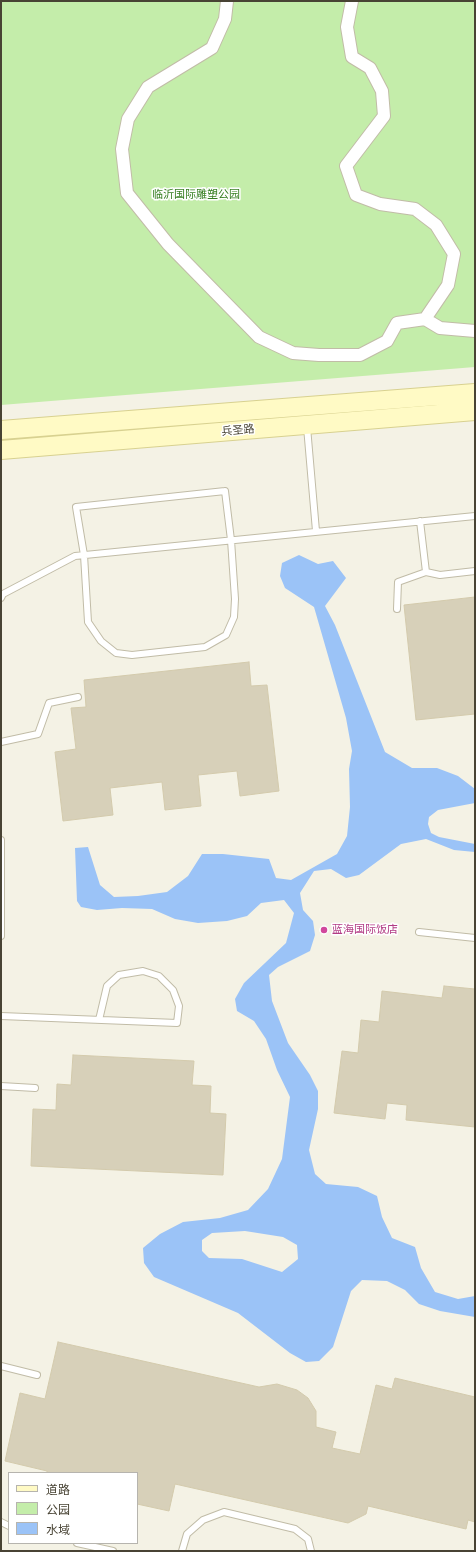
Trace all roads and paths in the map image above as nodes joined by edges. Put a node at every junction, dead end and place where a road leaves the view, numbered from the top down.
1 (227, 1) edge
2 (352, 1) edge
3 (425, 319) junction
4 (475, 331) edge
5 (475, 393) edge
6 (475, 411) edge
7 (307, 426) junction
8 (1, 430) edge
9 (1, 450) edge
10 (475, 516) edge
11 (420, 521) junction
12 (316, 531) junction
13 (231, 540) junction
14 (84, 555) junction
15 (475, 571) edge
16 (426, 572) junction
17 (1, 598) edge
18 (397, 609) dead end
19 (78, 697) dead end
20 (1, 742) edge
21 (1, 840) edge
22 (419, 932) dead end
23 (1, 936) edge
24 (475, 938) edge
25 (1, 1016) edge
26 (98, 1020) junction
27 (1, 1086) edge
28 (35, 1088) dead end
29 (1, 1366) edge
30 (37, 1375) dead end
31 (82, 1544) edge
32 (113, 1551) edge
33 (182, 1551) edge
34 (311, 1551) edge

1 - 3 street
2 - 3 street
3 - 4 street
5 - 8 main road, 兵圣路
6 - 7 main road, 兵圣路
7 - 9 main road, 兵圣路
7 - 12 lane
10 - 11 lane
11 - 12 lane
11 - 16 lane
12 - 13 lane
13 - 14 lane
13 - 14 lane
13 - 14 lane
14 - 17 lane
15 - 16 lane
16 - 18 lane
19 - 20 lane
21 - 23 lane
22 - 24 lane
25 - 26 lane
26 - 26 lane
27 - 28 lane
29 - 30 lane
31 - 32 lane
33 - 34 lane

